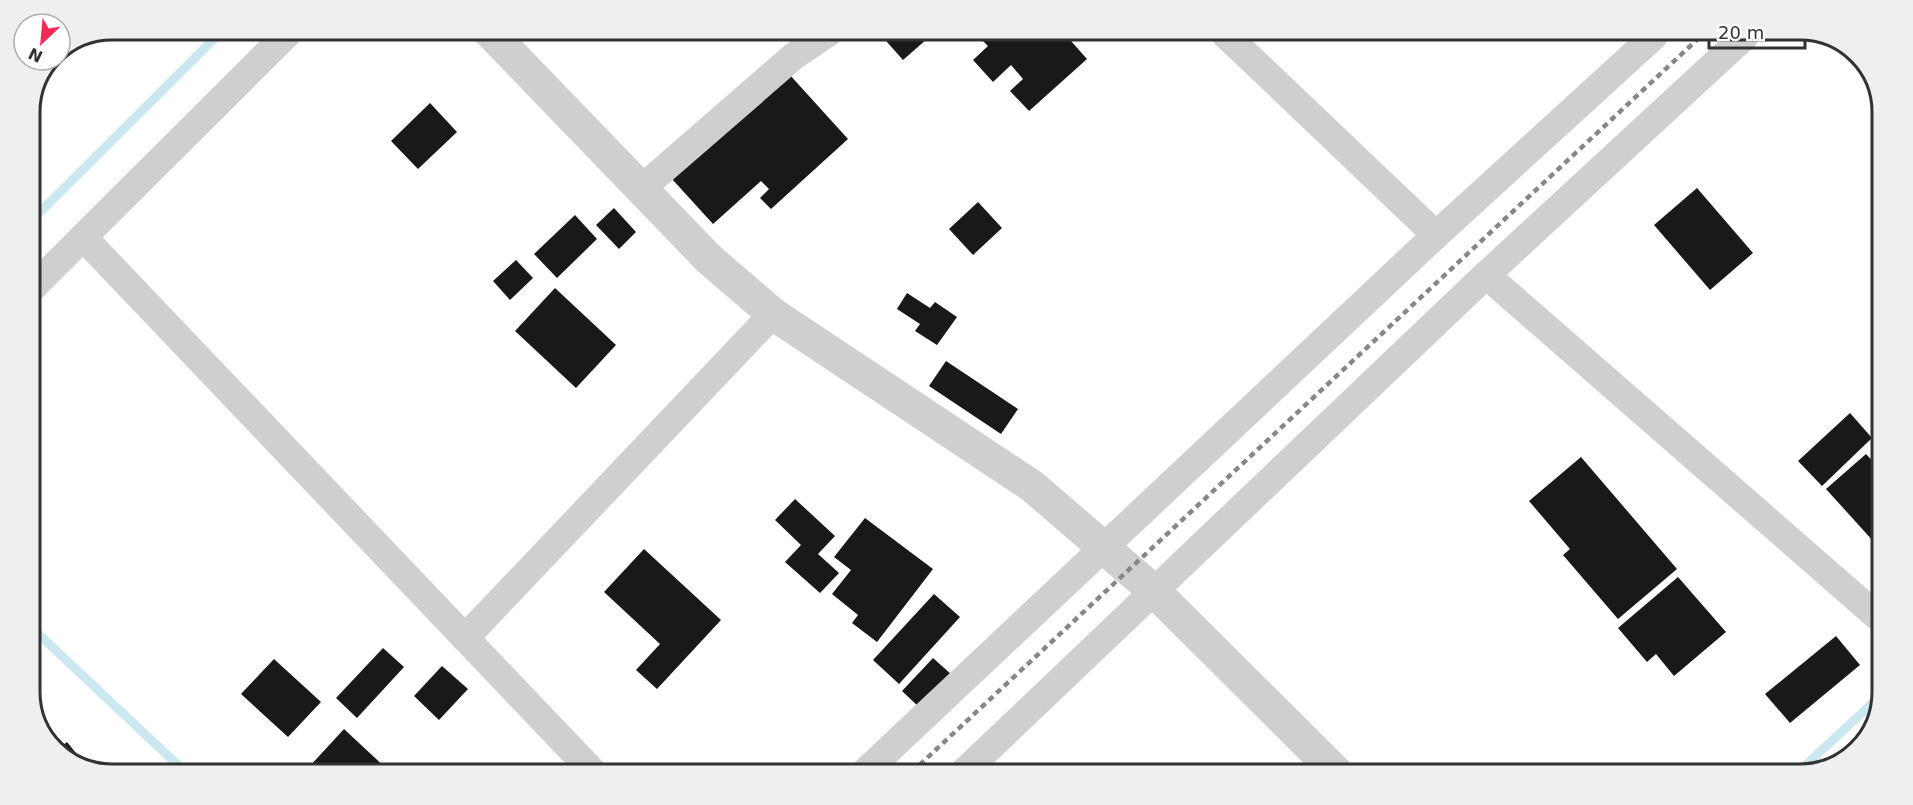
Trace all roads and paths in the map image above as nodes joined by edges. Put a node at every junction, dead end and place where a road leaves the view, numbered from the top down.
1 (281, 40) edge
2 (498, 40) edge
3 (818, 40) edge
4 (1231, 40) edge
5 (1650, 40) edge
6 (1741, 40) edge
7 (641, 189) junction
8 (1436, 235) junction
9 (83, 237) junction
10 (1486, 275) junction
11 (41, 279) edge
12 (773, 314) junction
13 (1104, 547) junction
14 (1154, 591) junction
15 (1872, 612) edge
16 (465, 638) junction
17 (585, 764) edge
18 (873, 764) edge
19 (972, 764) edge
20 (1327, 764) edge

1 - 9 street
2 - 7 street
3 - 7 street
4 - 8 street
5 - 8 street
6 - 10 street
7 - 12 street
8 - 13 street
9 - 11 street
9 - 16 street
10 - 14 street
10 - 15 street
12 - 13 street
12 - 16 street
13 - 14 street
13 - 18 street
14 - 19 street
14 - 20 street
16 - 17 street

